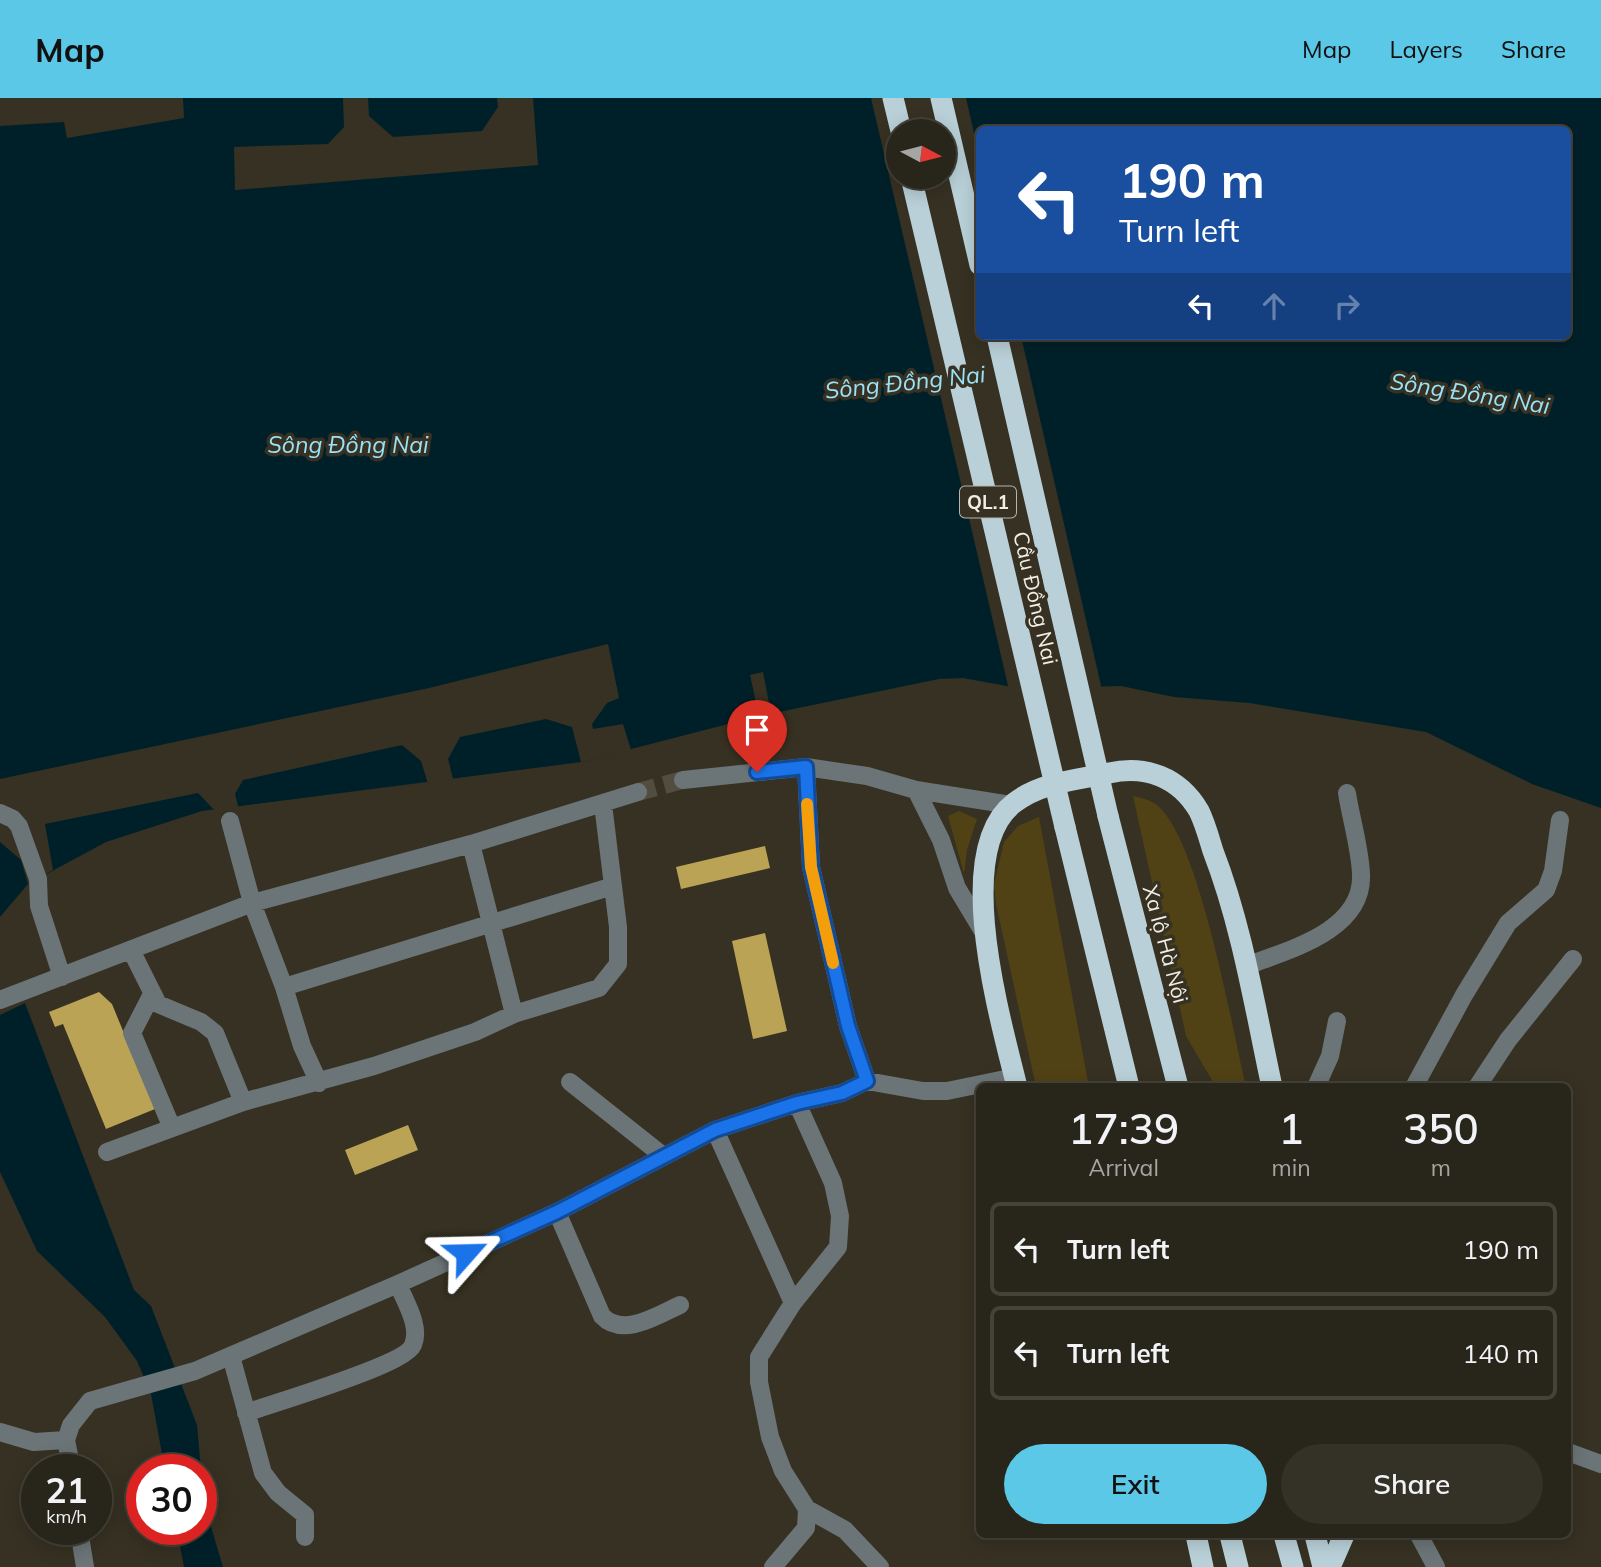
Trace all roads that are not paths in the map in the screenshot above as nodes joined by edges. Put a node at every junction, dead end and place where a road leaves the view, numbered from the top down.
1 (893, 98) edge
2 (941, 98) edge
3 (898, 119) edge
4 (914, 189) edge
5 (976, 248) edge
6 (997, 340) edge
7 (806, 767) junction
8 (683, 780) tunnel mouth
9 (916, 790) junction
10 (638, 792) tunnel mouth
11 (1346, 793) dead end
12 (603, 804) junction
13 (1011, 805) junction
14 (0, 813) edge
15 (1108, 816) joint
16 (1560, 820) dead end
17 (230, 821) dead end
18 (471, 845) junction
19 (613, 886) junction
20 (252, 903) junction
21 (491, 924) junction
22 (984, 933) junction
23 (131, 950) junction
24 (1573, 959) dead end
25 (1246, 965) junction
26 (61, 977) junction
27 (284, 987) junction
28 (152, 994) junction
29 (0, 1000) edge
30 (514, 1014) junction
31 (1337, 1021) dead end
32 (867, 1081) junction
33 (570, 1082) dead end
34 (1016, 1082) edge
35 (319, 1083) junction
36 (1128, 1083) edge
37 (1177, 1083) edge
38 (1271, 1083) edge
39 (1319, 1083) edge
40 (1415, 1083) edge
41 (1480, 1083) edge
42 (976, 1087) edge
43 (243, 1102) junction
44 (797, 1103) junction
45 (172, 1128) junction
46 (715, 1130) junction
47 (107, 1152) dead end
48 (662, 1155) junction
49 (557, 1212) junction
50 (398, 1284) junction
51 (793, 1303) junction
52 (680, 1305) dead end
53 (231, 1356) junction
54 (246, 1412) junction
55 (0, 1432) edge
56 (66, 1440) junction
57 (1571, 1453) edge
58 (69, 1454) edge
59 (1601, 1463) edge
60 (807, 1509) junction
61 (305, 1537) dead end
62 (1197, 1538) edge
63 (1231, 1538) edge
64 (1285, 1538) edge
65 (1316, 1538) edge
66 (1343, 1538) edge
67 (1421, 1538) edge
68 (81, 1545) edge
69 (85, 1567) edge
70 (773, 1567) edge
71 (880, 1567) edge
72 (1203, 1567) edge
73 (1238, 1567) edge
74 (1293, 1567) edge
75 (1323, 1567) edge
76 (1330, 1567) edge
77 (1436, 1567) edge

1 - 3 highway
2 - 5 highway
4 - 36 highway, Cầu Đồng Nai / QL.1, bridge
6 - 15 highway, Cầu Đồng Nai / QL.1, bridge
7 - 8 street
7 - 9 street
7 - 32 street
9 - 13 street
9 - 22 street
10 - 12 street
11 - 25 street
12 - 18 street
12 - 19 street
13 - 22 highway
13 - 25 highway
14 - 26 street
15 - 37 highway, Xa lộ Hà Nội / QL.1
16 - 40 street
17 - 20 street
18 - 20 street
18 - 21 street
19 - 21 street
19 - 30 street
20 - 23 street
20 - 27 street
21 - 27 street
21 - 30 street
22 - 34 highway
23 - 26 street
23 - 28 street
24 - 41 street
25 - 38 highway
26 - 29 street
27 - 35 street
28 - 43 street
28 - 45 street
30 - 35 street
31 - 39 street
32 - 42 street
32 - 44 street
33 - 48 street
35 - 43 street
43 - 45 street
44 - 46 street
44 - 51 street
45 - 47 street
46 - 48 street
46 - 51 street
48 - 49 street
49 - 50 street
49 - 52 street
50 - 53 street
50 - 54 street
51 - 60 street
53 - 54 street
53 - 56 street
54 - 61 street
55 - 56 street
56 - 58 street
57 - 59 street
60 - 70 street
60 - 71 street
62 - 72 highway
63 - 73 highway
64 - 74 highway
65 - 75 highway
66 - 76 highway
67 - 77 street
68 - 69 street

